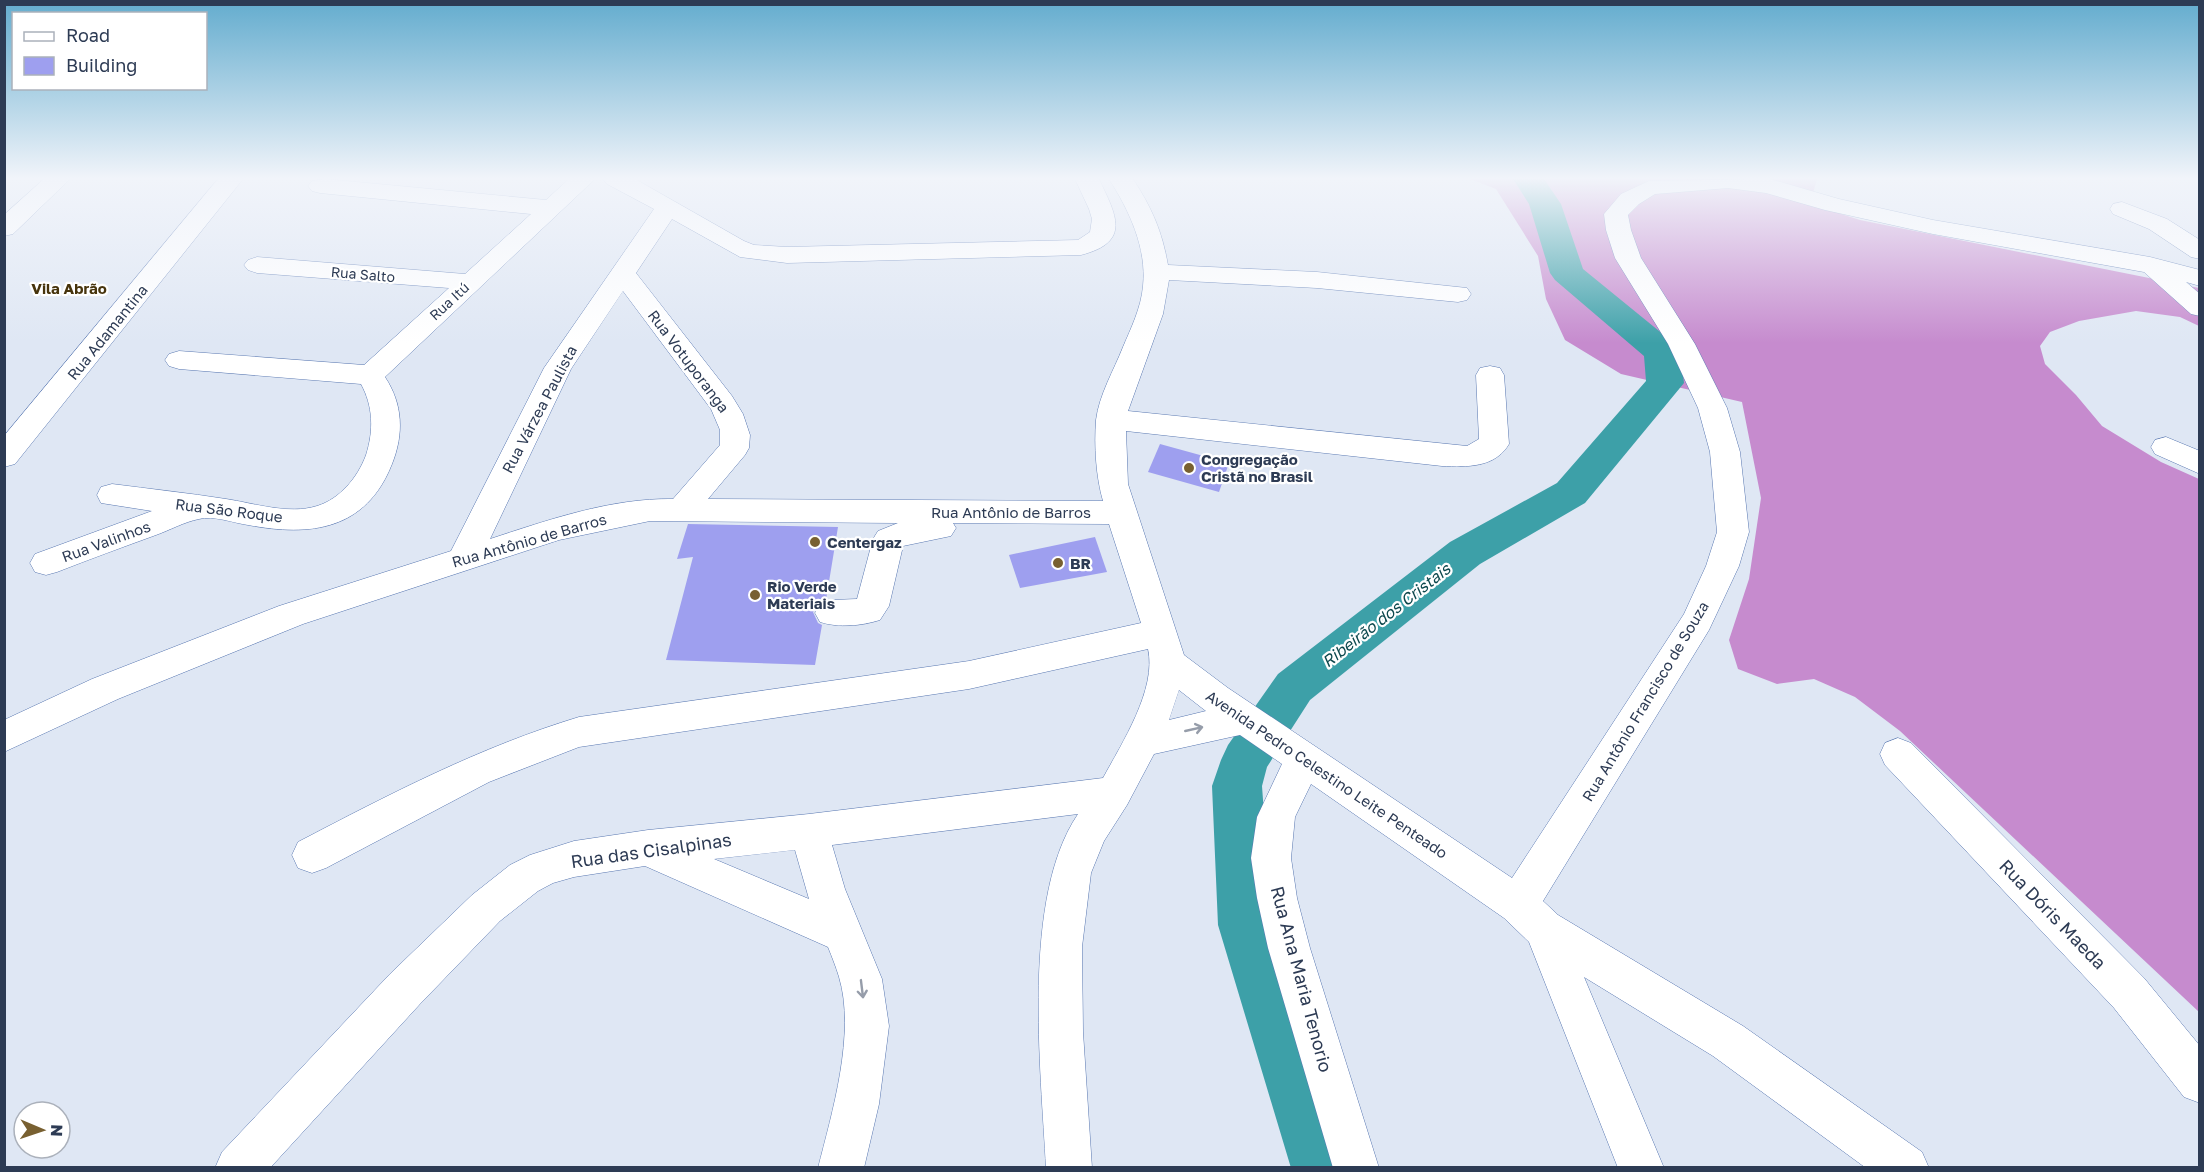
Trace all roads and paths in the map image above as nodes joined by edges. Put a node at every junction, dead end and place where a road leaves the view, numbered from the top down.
1 (185, 234) edge
2 (521, 234) edge
3 (649, 234) edge
4 (713, 234) edge
5 (1104, 234) edge
6 (1148, 234) edge
7 (1618, 234) edge
8 (1973, 234) edge
9 (2172, 234) edge
10 (2199, 252) edge
11 (257, 265) dead end
12 (2150, 265) junction
13 (622, 272) junction
14 (1156, 272) junction
15 (2199, 278) edge
16 (469, 282) junction
17 (1458, 294) dead end
18 (2199, 308) edge
19 (179, 360) dead end
20 (370, 375) junction
21 (1490, 375) dead end
22 (1111, 419) junction
23 (10, 444) edge
24 (2166, 447) dead end
25 (2199, 464) edge
26 (112, 495) dead end
27 (200, 506) junction
28 (681, 510) junction
29 (993, 512) junction
30 (1122, 513) junction
31 (464, 558) junction
32 (46, 563) dead end
33 (832, 613) dead end
34 (1164, 647) junction
35 (1249, 721) junction
36 (4, 737) edge
37 (1142, 742) junction
38 (1295, 752) junction
39 (1898, 754) dead end
40 (1114, 793) junction
41 (808, 831) junction
42 (648, 848) junction
43 (312, 855) dead end
44 (1531, 917) junction
45 (843, 934) junction
46 (2199, 1081) edge
47 (238, 1167) edge
48 (841, 1167) edge
49 (1069, 1167) edge
50 (1356, 1167) edge
51 (1641, 1167) edge
52 (1906, 1167) edge

1 - 23 street, Rua Adamantina
2 - 16 street, Rua Itú
3 - 13 street, Rua Várzea Paulista
4 - 5 street
6 - 14 street
7 - 44 street, Rua Antônio Francisco de Souza
8 - 12 street, Rua Antônio Francisco de Souza
9 - 10 street
11 - 16 street, Rua Salto
12 - 15 street, Rua Antônio Francisco de Souza
12 - 18 street
13 - 28 street, Rua Votuporanga
13 - 31 street, Rua Várzea Paulista
14 - 17 street
14 - 22 street
16 - 20 street, Rua Itú
19 - 20 street
20 - 27 street, Rua São Roque
21 - 22 street
22 - 30 street
24 - 25 street
26 - 27 street, Rua São Roque
27 - 32 street, Rua Valinhos
28 - 29 street, Rua Antônio de Barros
28 - 31 street, Rua Antônio de Barros
29 - 30 street, Rua Antônio de Barros
29 - 33 street
30 - 34 street
31 - 36 street, Rua Antônio de Barros
34 - 35 street, Avenida Pedro Celestino Leite Penteado
34 - 37 street
34 - 43 street
37 -> 35 street
35 - 38 street, Avenida Pedro Celestino Leite Penteado
37 - 40 street
38 - 44 street, Avenida Pedro Celestino Leite Penteado
38 - 50 street, Rua Ana Maria Tenorio
39 - 46 street, Rua Dóris Maeda
40 - 41 street, Rua das Cisalpinas
40 - 49 street
41 - 42 street, Rua das Cisalpinas
41 - 45 street
42 - 45 street
42 - 47 street, Rua das Cisalpinas
44 - 51 street
44 - 52 street, Avenida Pedro Celestino Leite Penteado
45 -> 48 street

